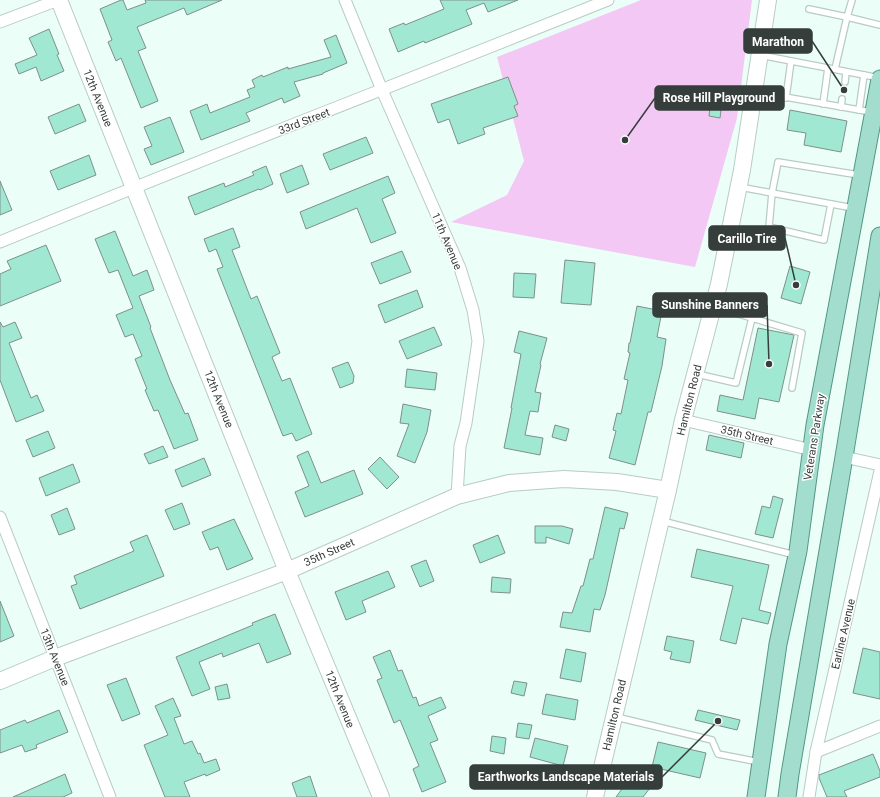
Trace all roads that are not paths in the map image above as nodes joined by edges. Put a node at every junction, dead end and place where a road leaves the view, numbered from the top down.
1 (58, 0) edge
2 (345, 0) edge
3 (608, 0) edge
4 (768, 0) edge
5 (852, 0) edge
6 (809, 9) dead end
7 (847, 17) junction
8 (0, 22) edge
9 (880, 25) edge
10 (760, 55) junction
11 (791, 61) junction
12 (828, 68) junction
13 (836, 69) junction
14 (846, 72) junction
15 (875, 77) edge
16 (845, 82) dead end
17 (382, 90) junction
18 (754, 92) junction
19 (786, 98) junction
20 (842, 99) dead end
21 (822, 104) junction
22 (841, 107) junction
23 (866, 112) junction
24 (862, 176) junction
25 (134, 187) junction
26 (738, 187) junction
27 (772, 193) junction
28 (831, 204) junction
29 (855, 208) junction
30 (880, 236) edge
31 (0, 242) edge
32 (713, 306) junction
33 (752, 318) junction
34 (695, 374) junction
35 (792, 388) dead end
36 (683, 420) junction
37 (812, 450) junction
38 (844, 457) junction
39 (880, 465) edge
40 (880, 471) edge
41 (668, 490) junction
42 (457, 496) junction
43 (0, 517) edge
44 (661, 520) junction
45 (797, 556) junction
46 (287, 571) junction
47 (55, 658) junction
48 (0, 681) edge
49 (614, 717) junction
50 (880, 726) edge
51 (816, 752) junction
52 (761, 763) junction
53 (110, 797) edge
54 (381, 797) edge
55 (595, 797) edge
56 (756, 797) edge
57 (787, 797) edge
58 (808, 797) edge

1 - 8 street
1 - 25 street, 12th Avenue
2 - 17 street, 11th Avenue
3 - 17 street, 33rd Street
4 - 10 street, Hamilton Road
5 - 7 lane
6 - 7 lane
7 - 9 lane
7 - 13 lane
10 - 11 lane
10 - 18 street, Hamilton Road
11 - 12 lane
11 - 19 lane
12 - 13 lane
12 - 21 lane
13 - 14 lane
14 - 15 lane
14 - 16 lane
15 - 23 main road, Veterans Parkway
17 - 25 street, 33rd Street
17 - 42 street, 11th Avenue
18 - 19 lane
18 - 26 street, Hamilton Road
19 - 21 lane
20 - 22 lane
21 - 22 lane
22 - 23 lane
23 - 24 main road, Veterans Parkway
24 - 27 lane
24 - 29 main road, Veterans Parkway
25 - 31 street, 33rd Street
25 - 46 street, 12th Avenue
26 - 27 lane
26 - 32 street, Hamilton Road
27 - 28 lane
27 - 28 lane
28 - 29 lane
29 - 37 main road, Veterans Parkway
30 - 38 main road
32 - 33 lane
32 - 34 street, Hamilton Road
33 - 34 lane
33 - 35 lane
34 - 36 street, Hamilton Road
36 - 37 street, 35th Street
36 - 41 street, Hamilton Road
37 - 45 main road, Veterans Parkway
38 - 39 street
38 - 57 main road
40 - 51 street, Earline Avenue
41 - 42 street, 35th Street
41 - 44 street, Hamilton Road
42 - 46 street, 35th Street
43 - 47 street, 13th Avenue
44 - 45 lane
44 - 49 street, Hamilton Road
45 - 52 main road, Veterans Parkway
46 - 47 street, 35th Street
46 - 54 street, 12th Avenue
47 - 48 street, 35th Street
47 - 53 street, 13th Avenue
49 - 52 lane
49 - 55 street, Hamilton Road
50 - 51 street
51 - 58 street, Earline Avenue
52 - 56 main road, Veterans Parkway

